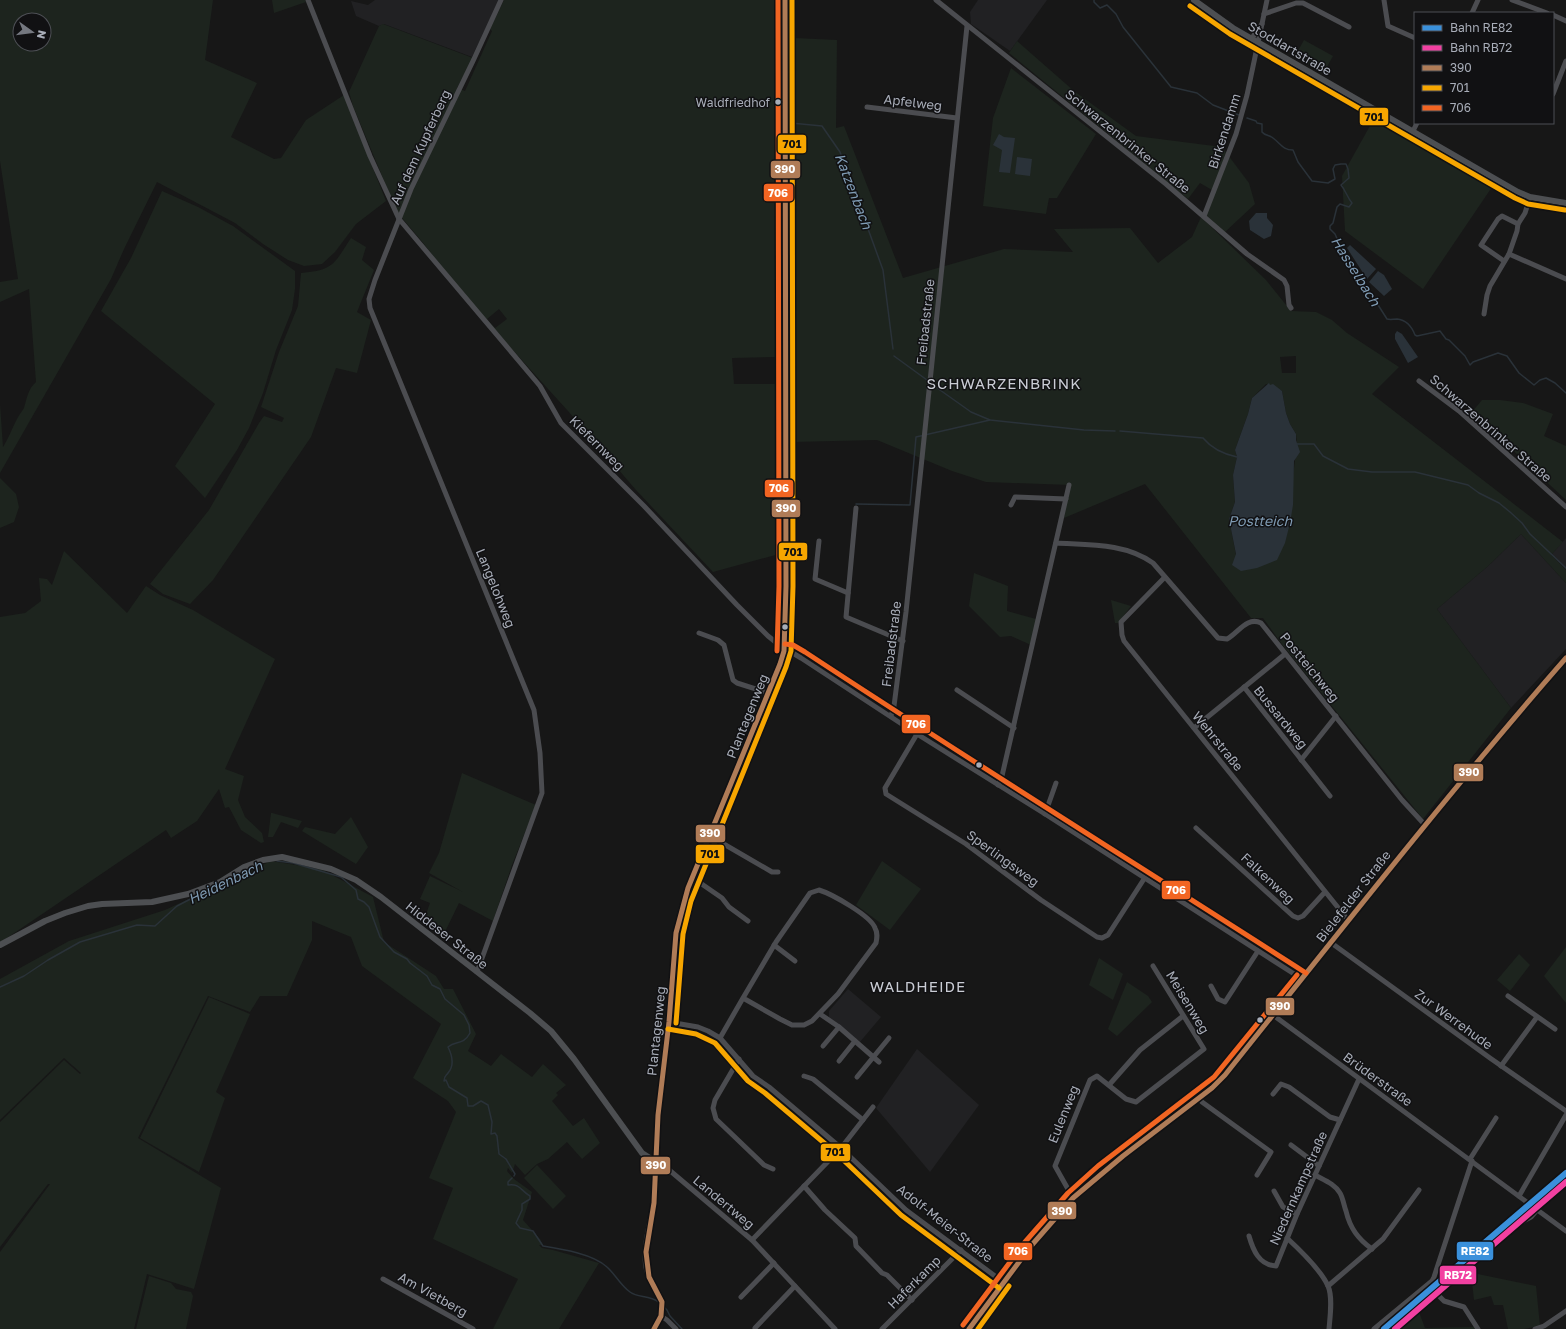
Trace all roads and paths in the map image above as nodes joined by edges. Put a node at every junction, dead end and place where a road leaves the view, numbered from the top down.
1 (308, 0) edge
2 (501, 0) edge
3 (785, 0) edge
4 (936, 0) edge
5 (1194, 0) edge
6 (1267, 0) edge
7 (1384, 0) edge
8 (1478, 0) edge
9 (1512, 0) edge
10 (1472, 12) edge
11 (1544, 12) edge
12 (1264, 14) junction
13 (1554, 15) edge
14 (1566, 20) edge
15 (1262, 23) junction
16 (967, 26) junction
17 (1349, 27) dead end
18 (1252, 38) junction
19 (1414, 38) edge
20 (1259, 42) junction
21 (1257, 51) junction
22 (1566, 61) edge
23 (1554, 91) edge
24 (866, 107) dead end
25 (1378, 112) junction
26 (957, 118) junction
27 (1416, 124) edge
28 (1412, 131) junction
29 (1530, 197) junction
30 (1566, 203) edge
31 (1204, 216) junction
32 (399, 219) junction
33 (1518, 224) junction
34 (1509, 254) junction
35 (1504, 261) junction
36 (1566, 279) edge
37 (1291, 308) dead end
38 (1484, 314) dead end
39 (1419, 381) dead end
40 (1069, 485) dead end
41 (1066, 499) junction
42 (1011, 505) dead end
43 (1566, 507) edge
44 (856, 508) dead end
45 (819, 541) dead end
46 (1056, 543) junction
47 (1166, 577) junction
48 (848, 593) junction
49 (699, 633) dead end
50 (903, 641) junction
51 (784, 644) junction
52 (784, 651) junction
53 (1285, 654) junction
54 (1566, 658) edge
55 (1244, 687) junction
56 (957, 690) dead end
57 (768, 693) junction
58 (891, 716) junction
59 (1336, 716) junction
60 (1014, 728) junction
61 (1194, 728) junction
62 (917, 734) junction
63 (1301, 760) junction
64 (1056, 783) dead end
65 (998, 785) junction
66 (1330, 796) dead end
67 (1045, 814) junction
68 (1424, 825) junction
69 (1196, 828) dead end
70 (710, 836) junction
71 (778, 872) dead end
72 (693, 878) junction
73 (1144, 879) junction
74 (1325, 892) junction
75 (1348, 920) junction
76 (748, 921) dead end
77 (1330, 942) junction
78 (0, 945) edge
79 (774, 945) junction
80 (1258, 951) junction
81 (795, 961) dead end
82 (1153, 966) dead end
83 (477, 972) junction
84 (1302, 979) junction
85 (1211, 986) dead end
86 (1508, 996) dead end
87 (743, 998) junction
88 (820, 1014) junction
89 (1273, 1015) junction
90 (1183, 1016) junction
91 (1537, 1017) junction
92 (669, 1022) junction
93 (839, 1027) junction
94 (1555, 1029) dead end
95 (720, 1038) junction
96 (889, 1038) dead end
97 (855, 1041) junction
98 (823, 1046) dead end
99 (1204, 1049) joint
100 (873, 1056) junction
101 (739, 1059) junction
102 (839, 1060) dead end
103 (879, 1062) dead end
104 (1501, 1066) junction
105 (804, 1076) dead end
106 (856, 1077) dead end
107 (1359, 1079) junction
108 (1109, 1085) junction
109 (1273, 1094) dead end
110 (1199, 1098) junction
111 (873, 1107) dead end
112 (1566, 1111) edge
113 (1566, 1114) edge
114 (1496, 1118) dead end
115 (863, 1120) junction
116 (1340, 1120) junction
117 (1291, 1145) dead end
118 (841, 1148) junction
119 (1471, 1160) junction
120 (656, 1162) junction
121 (1319, 1166) junction
122 (773, 1169) dead end
123 (1257, 1175) dead end
124 (1315, 1175) junction
125 (804, 1186) junction
126 (1419, 1190) dead end
127 (1274, 1191) dead end
128 (1519, 1196) junction
129 (1073, 1198) junction
130 (1537, 1210) junction
131 (1297, 1214) junction
132 (1566, 1231) edge
133 (1249, 1236) dead end
134 (1288, 1238) junction
135 (752, 1240) junction
136 (1372, 1249) junction
137 (961, 1250) junction
138 (774, 1263) junction
139 (383, 1279) dead end
140 (1003, 1282) junction
141 (795, 1286) junction
142 (1328, 1286) junction
143 (741, 1298) dead end
144 (912, 1300) junction
145 (1566, 1311) edge
146 (661, 1316) junction
147 (755, 1328) edge
148 (473, 1329) edge
149 (654, 1329) edge
150 (676, 1329) edge
151 (835, 1329) edge
152 (882, 1329) edge
153 (969, 1329) edge
154 (1328, 1329) edge
155 (1374, 1329) edge
156 (1478, 1329) edge
157 (1535, 1329) edge

1 - 32 street, Auf dem Kupferberg
2 - 32 street, Auf dem Kupferberg
3 - 51 street, Plantagenweg
4 - 16 street, Schwarzenbrinker Straße
5 - 18 main road, Stoddartstraße
6 - 12 street, Birkendamm
7 - 19 street
8 - 10 street
9 - 11 street
12 - 15 street, Birkendamm
12 - 17 street
13 - 14 street
15 - 18 street
15 - 20 street, Birkendamm
16 - 26 street, Freibadstraße
16 - 31 street, Schwarzenbrinker Straße
18 - 20 main road, Stoddartstraße
20 - 21 street, Birkendamm
20 - 25 main road, Stoddartstraße
21 - 25 street, Stoddartstraße
21 - 31 street, Birkendamm
22 - 23 street
24 - 26 street, Apfelweg
25 - 28 main road, Stoddartstraße
26 - 50 street, Freibadstraße
27 - 28 street
28 - 29 main road, Stoddartstraße
29 - 30 main road, Stoddartstraße
29 - 33 street
31 - 37 street, Schwarzenbrinker Straße
32 - 51 street, Kiefernweg
32 - 83 street, Langelohweg
33 - 34 street
33 - 35 street
34 - 35 street
34 - 36 street
35 - 38 street
39 - 43 street, Schwarzenbrinker Straße
40 - 41 street
41 - 42 street
41 - 46 street
44 - 48 street
45 - 48 street
46 - 47 street, Postteichweg
46 - 60 street
47 - 53 street, Postteichweg
47 - 61 street, Wehrstraße
48 - 50 street
49 - 57 street
50 - 58 street, Freibadstraße
51 - 52 street, Plantagenweg
52 - 57 street, Plantagenweg
52 - 58 street
53 - 55 street
53 - 59 street, Postteichweg
54 - 68 main road, Bielefelder Straße
55 - 61 street
55 - 63 street, Bussardweg
56 - 60 street
57 - 70 street, Plantagenweg
58 - 62 street
59 - 63 street, Bussardweg
59 - 68 street, Postteichweg
60 - 65 street
61 - 74 street, Wehrstraße
62 - 65 street
62 - 73 street, Sperlingsweg
63 - 66 street, Bussardweg
64 - 67 street
65 - 67 street
67 - 73 street
68 - 75 main road, Bielefelder Straße
69 - 74 street, Falkenweg
70 - 71 street
70 - 72 street, Plantagenweg
72 - 76 street
72 - 92 street, Plantagenweg
73 - 80 street
74 - 75 street, Wehrstraße
75 - 77 main road, Bielefelder Straße
77 - 84 main road, Bielefelder Straße
77 - 104 street, Zur Werrehude
78 - 83 main road, Hiddeser Straße
79 - 81 street
79 - 87 street
79 - 88 street
80 - 84 street
80 - 85 street
82 - 90 street, Meisenweg
83 - 120 main road, Hiddeser Straße
84 - 89 main road, Bielefelder Straße
86 - 91 street
87 - 88 street
87 - 95 street
88 - 93 street
89 - 107 street, Brüderstraße
89 - 110 main road, Bielefelder Straße
90 - 99 street, Meisenweg
90 - 108 street
91 - 94 street
91 - 104 street
92 - 95 street, Adolf-Meier-Straße
92 - 120 street, Plantagenweg
93 - 97 street
93 - 98 street
95 - 101 street, Adolf-Meier-Straße
96 - 100 street
97 - 100 street
97 - 102 street
99 - 108 street, Eulenweg
100 - 103 street
100 - 106 street
101 - 118 street, Adolf-Meier-Straße
101 - 122 street
104 - 112 street, Zur Werrehude
105 - 115 street
107 - 116 street, Niedernkampstraße
107 - 119 street, Brüderstraße
108 - 129 street, Eulenweg
109 - 116 street
110 - 123 street
110 - 129 main road, Bielefelder Straße
111 - 115 street
113 - 128 street
114 - 119 street
115 - 118 street
116 - 121 street, Niedernkampstraße
117 - 121 street
118 - 125 street
118 - 137 street, Adolf-Meier-Straße
119 - 128 street, Brüderstraße
119 - 155 street
120 - 135 street, Landertweg
120 - 146 main road
121 - 124 street, Niedernkampstraße
124 - 131 street, Niedernkampstraße
124 - 136 street
125 - 135 street
125 - 144 street
126 - 136 street
127 - 131 street
128 - 130 street, Brüderstraße
129 - 140 main road, Bielefelder Straße
130 - 132 street, Brüderstraße
130 - 156 street
131 - 134 street, Niedernkampstraße
133 - 134 street, Niedernkampstraße
134 - 142 street
135 - 138 street, Landertweg
136 - 142 street
137 - 140 street, Adolf-Meier-Straße
137 - 144 street, Haferkamp
138 - 141 street, Landertweg
138 - 143 street
139 - 148 street, Am Vietberg
140 - 153 main road, Bielefelder Straße
141 - 147 street
141 - 151 street, Landertweg
142 - 154 street
144 - 152 street, Haferkamp
145 - 157 street
146 - 149 main road
146 - 150 street

